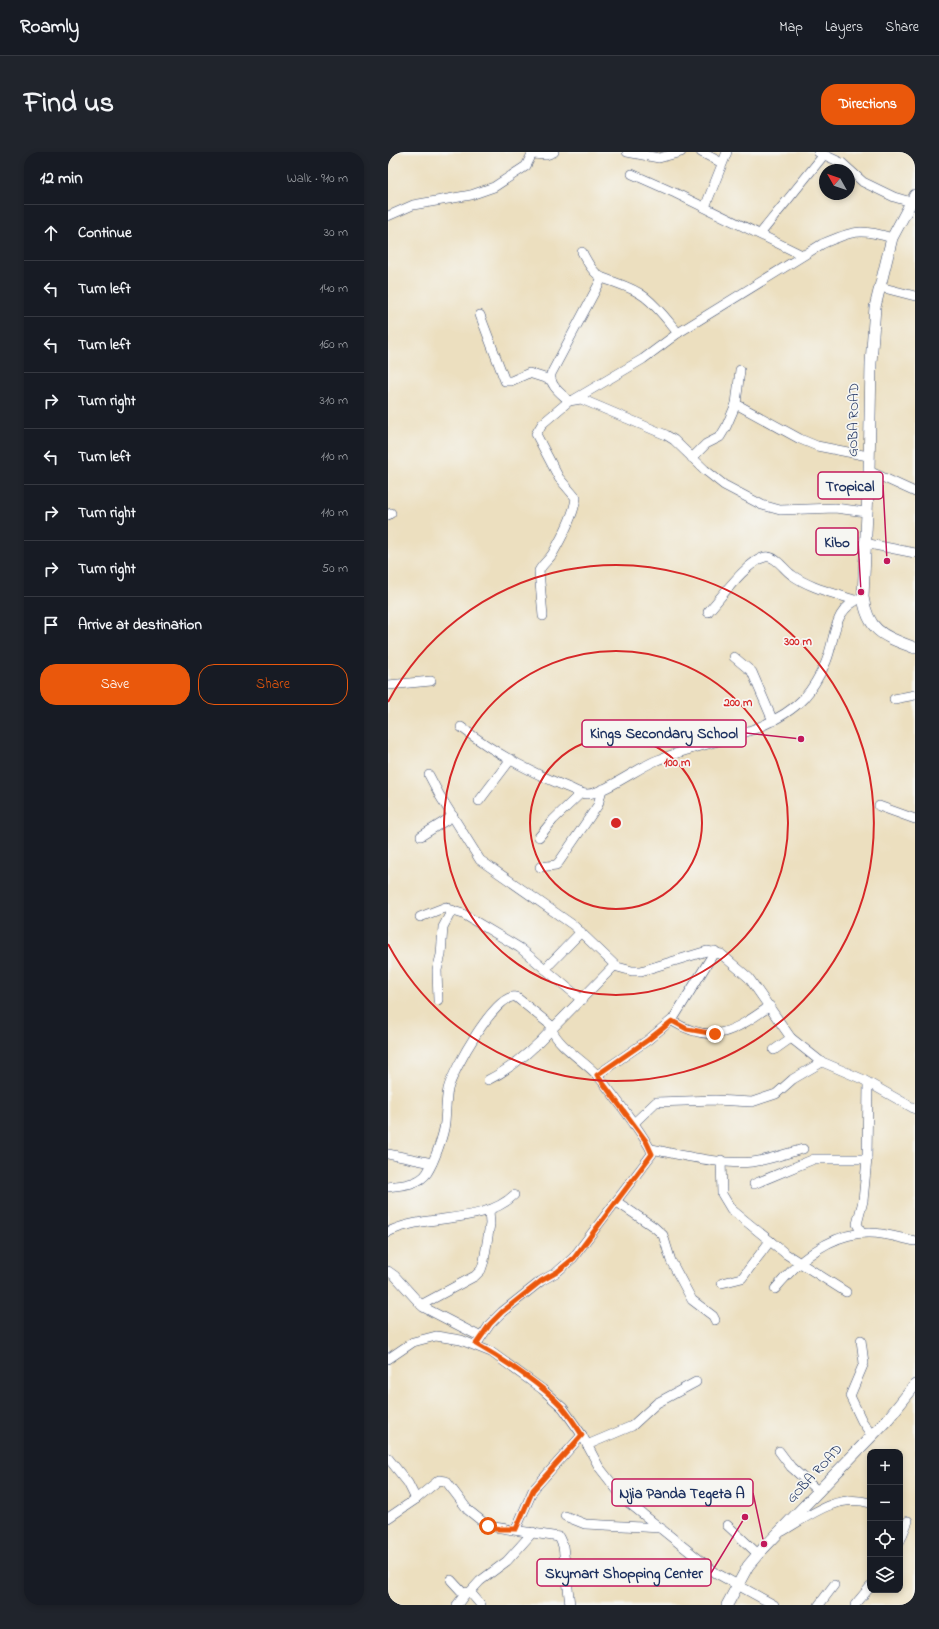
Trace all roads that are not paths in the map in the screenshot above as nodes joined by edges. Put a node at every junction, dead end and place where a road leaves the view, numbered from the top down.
1 (554, 152) edge
2 (627, 152) edge
3 (681, 152) edge
4 (701, 152) edge
5 (727, 152) edge
6 (533, 153) edge
7 (820, 154) edge
8 (722, 163) junction
9 (632, 174) dead end
10 (913, 199) edge
11 (705, 207) junction
12 (388, 216) edge
13 (760, 234) junction
14 (892, 238) junction
15 (582, 252) dead end
16 (802, 255) junction
17 (602, 278) junction
18 (880, 287) junction
19 (915, 296) edge
20 (480, 315) dead end
21 (678, 334) junction
22 (740, 370) dead end
23 (551, 380) junction
24 (572, 400) junction
25 (736, 404) junction
26 (868, 456) junction
27 (692, 458) junction
28 (869, 471) junction
29 (915, 492) edge
30 (866, 512) junction
31 (864, 543) junction
32 (915, 553) edge
33 (859, 598) junction
34 (708, 612) dead end
35 (543, 616) dead end
36 (915, 648) edge
37 (734, 658) dead end
38 (431, 682) dead end
39 (388, 685) edge
40 (915, 695) edge
41 (894, 699) dead end
42 (773, 722) junction
43 (462, 727) dead end
44 (512, 759) junction
45 (429, 775) dead end
46 (602, 789) junction
47 (581, 792) junction
48 (479, 801) dead end
49 (879, 806) dead end
50 (453, 816) junction
51 (915, 819) edge
52 (421, 836) dead end
53 (539, 837) dead end
54 (540, 867) dead end
55 (452, 910) junction
56 (420, 917) dead end
57 (582, 932) junction
58 (715, 951) junction
59 (615, 965) junction
60 (545, 969) junction
61 (438, 1000) dead end
62 (582, 1000) junction
63 (770, 1006) junction
64 (672, 1021) junction
65 (552, 1028) junction
66 (791, 1038) junction
67 (774, 1050) dead end
68 (822, 1062) junction
69 (597, 1075) junction
70 (488, 1080) dead end
71 (868, 1082) junction
72 (915, 1110) edge
73 (633, 1124) junction
74 (803, 1148) dead end
75 (651, 1149) junction
76 (388, 1154) edge
77 (867, 1159) junction
78 (721, 1160) junction
79 (432, 1163) junction
80 (754, 1184) dead end
81 (388, 1187) edge
82 (514, 1194) dead end
83 (617, 1202) junction
84 (489, 1210) junction
85 (388, 1232) edge
86 (862, 1233) junction
87 (770, 1241) junction
88 (915, 1241) edge
89 (800, 1263) junction
90 (388, 1270) edge
91 (722, 1283) dead end
92 (775, 1289) dead end
93 (846, 1292) dead end
94 (421, 1305) junction
95 (715, 1320) dead end
96 (861, 1340) dead end
97 (478, 1341) junction
98 (388, 1360) edge
99 (696, 1382) dead end
100 (915, 1385) edge
101 (582, 1435) junction
102 (872, 1436) junction
103 (587, 1445) junction
104 (779, 1451) dead end
105 (388, 1458) edge
106 (819, 1492) junction
107 (416, 1499) junction
108 (867, 1503) edge
109 (565, 1516) dead end
110 (388, 1518) edge
111 (908, 1521) edge
112 (727, 1525) dead end
113 (661, 1528) junction
114 (516, 1529) junction
115 (533, 1532) junction
116 (780, 1533) junction
117 (903, 1534) edge
118 (758, 1554) junction
119 (451, 1580) dead end
120 (738, 1584) junction
121 (834, 1585) dead end
122 (867, 1590) edge
123 (468, 1593) junction
124 (457, 1605) edge
125 (481, 1605) edge
126 (570, 1605) edge
127 (727, 1605) edge
128 (774, 1605) edge
129 (819, 1605) edge
130 (855, 1605) edge

1 - 6 street
2 - 3 street
4 - 8 street
5 - 8 street
6 - 12 street
7 - 10 street
7 - 13 street
8 - 11 street
9 - 11 street
10 - 14 main road, GOBA ROAD
11 - 13 street
13 - 16 street
14 - 16 street
14 - 18 main road, GOBA ROAD
15 - 17 street
16 - 21 street
17 - 21 street
17 - 23 street
18 - 19 street
18 - 26 main road, GOBA ROAD
20 - 23 street
21 - 24 street
22 - 25 street
23 - 24 street
24 - 27 street
24 - 35 street
25 - 26 street
25 - 27 street
26 - 28 main road, GOBA ROAD
27 - 30 street
28 - 29 street
28 - 30 main road, GOBA ROAD
30 - 31 main road, GOBA ROAD
31 - 32 street
31 - 33 main road, GOBA ROAD
33 - 34 street
33 - 36 main road, GOBA ROAD
33 - 42 street
37 - 42 street
38 - 39 street
40 - 41 street
42 - 46 street
43 - 44 street
44 - 47 street
44 - 48 street
45 - 50 street
46 - 47 street
46 - 54 street
47 - 53 street
49 - 51 street
50 - 52 street
50 - 57 street
55 - 56 street
55 - 60 street
55 - 61 street
57 - 59 street
57 - 60 street
58 - 59 street
58 - 63 street
58 - 64 street
59 - 62 street
60 - 62 street
62 - 65 street
63 - 64 street
63 - 66 street
64 - 69 street
65 - 69 street
65 - 70 street
65 - 79 street
66 - 67 street
66 - 68 street
68 - 71 street
68 - 73 street
69 - 73 street
71 - 72 street
71 - 77 street
73 - 75 street
74 - 78 street
75 - 78 street
75 - 83 street
76 - 79 street
77 - 80 street
77 - 86 street
78 - 87 street
79 - 81 street
82 - 84 street
83 - 95 street
83 - 97 street
84 - 85 street
84 - 94 street
86 - 88 street
86 - 89 street
87 - 89 street
87 - 91 street
89 - 92 street
89 - 93 street
90 - 94 street
94 - 97 street
96 - 102 street
97 - 98 street
97 - 101 street
99 - 103 street
100 - 102 main road, GOBA ROAD
101 - 103 street
101 - 114 street
102 - 106 main road, GOBA ROAD
103 - 113 street
104 - 106 street
105 - 107 street
106 - 116 main road, GOBA ROAD
107 - 110 street
107 - 114 street
108 - 116 street
109 - 113 street
111 - 117 street
112 - 118 street
113 - 120 street
114 - 115 street
115 - 123 street
115 - 126 street
116 - 118 main road, GOBA ROAD
118 - 120 main road, GOBA ROAD
119 - 123 street
120 - 127 main road
120 - 128 street
121 - 129 street
122 - 130 street
123 - 124 street
123 - 125 street

